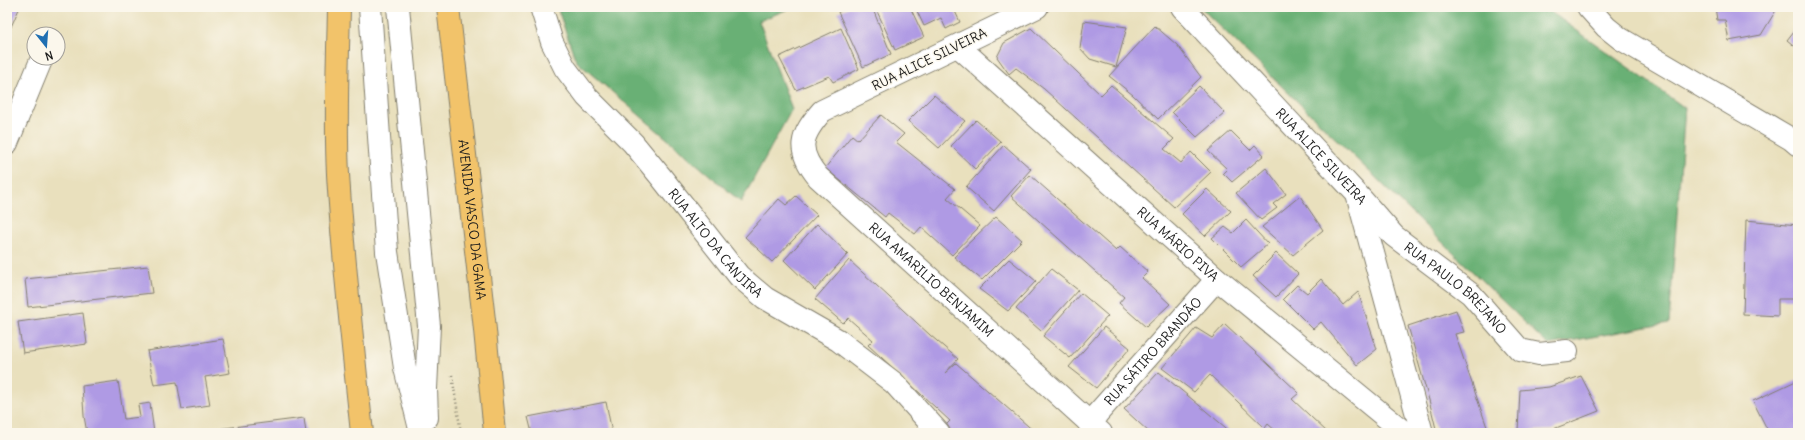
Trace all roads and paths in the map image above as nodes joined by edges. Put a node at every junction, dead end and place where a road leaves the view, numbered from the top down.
1 (334, 7) edge
2 (339, 7) edge
3 (370, 7) edge
4 (398, 7) edge
5 (448, 7) edge
6 (541, 7) edge
7 (1037, 7) edge
8 (1182, 7) edge
9 (1588, 7) edge
10 (338, 44) junction
11 (958, 46) junction
12 (39, 66) edge
13 (822, 110) joint
14 (8, 136) edge
15 (1798, 146) edge
16 (1356, 193) junction
17 (1216, 279) junction
18 (1568, 351) dead end
19 (1095, 428) edge
20 (362, 433) edge
21 (421, 433) edge
22 (427, 433) edge
23 (495, 433) edge
24 (939, 433) edge
25 (1406, 433) edge
26 (1422, 433) edge

1 - 10 street
2 - 10 main road
3 - 21 street
4 - 22 street
5 - 23 main road, AVENIDA VASCO DA GAMA
6 - 24 street, RUA ALTO DA CANJIRA
7 - 11 street, RUA ALICE SILVEIRA
8 - 16 street, RUA ALICE SILVEIRA
9 - 15 street
10 - 20 main road
11 - 13 street, RUA ALICE SILVEIRA
11 - 17 street, RUA MÁRIO PIVA
12 - 14 street
13 - 19 street, RUA AMARILIO BENJAMIM
16 - 18 street, RUA PAULO BREJANO
16 - 26 street, RUA ALICE SILVEIRA
17 - 19 street, RUA SÁTIRO BRANDÃO
17 - 25 street, RUA MÁRIO PIVA

